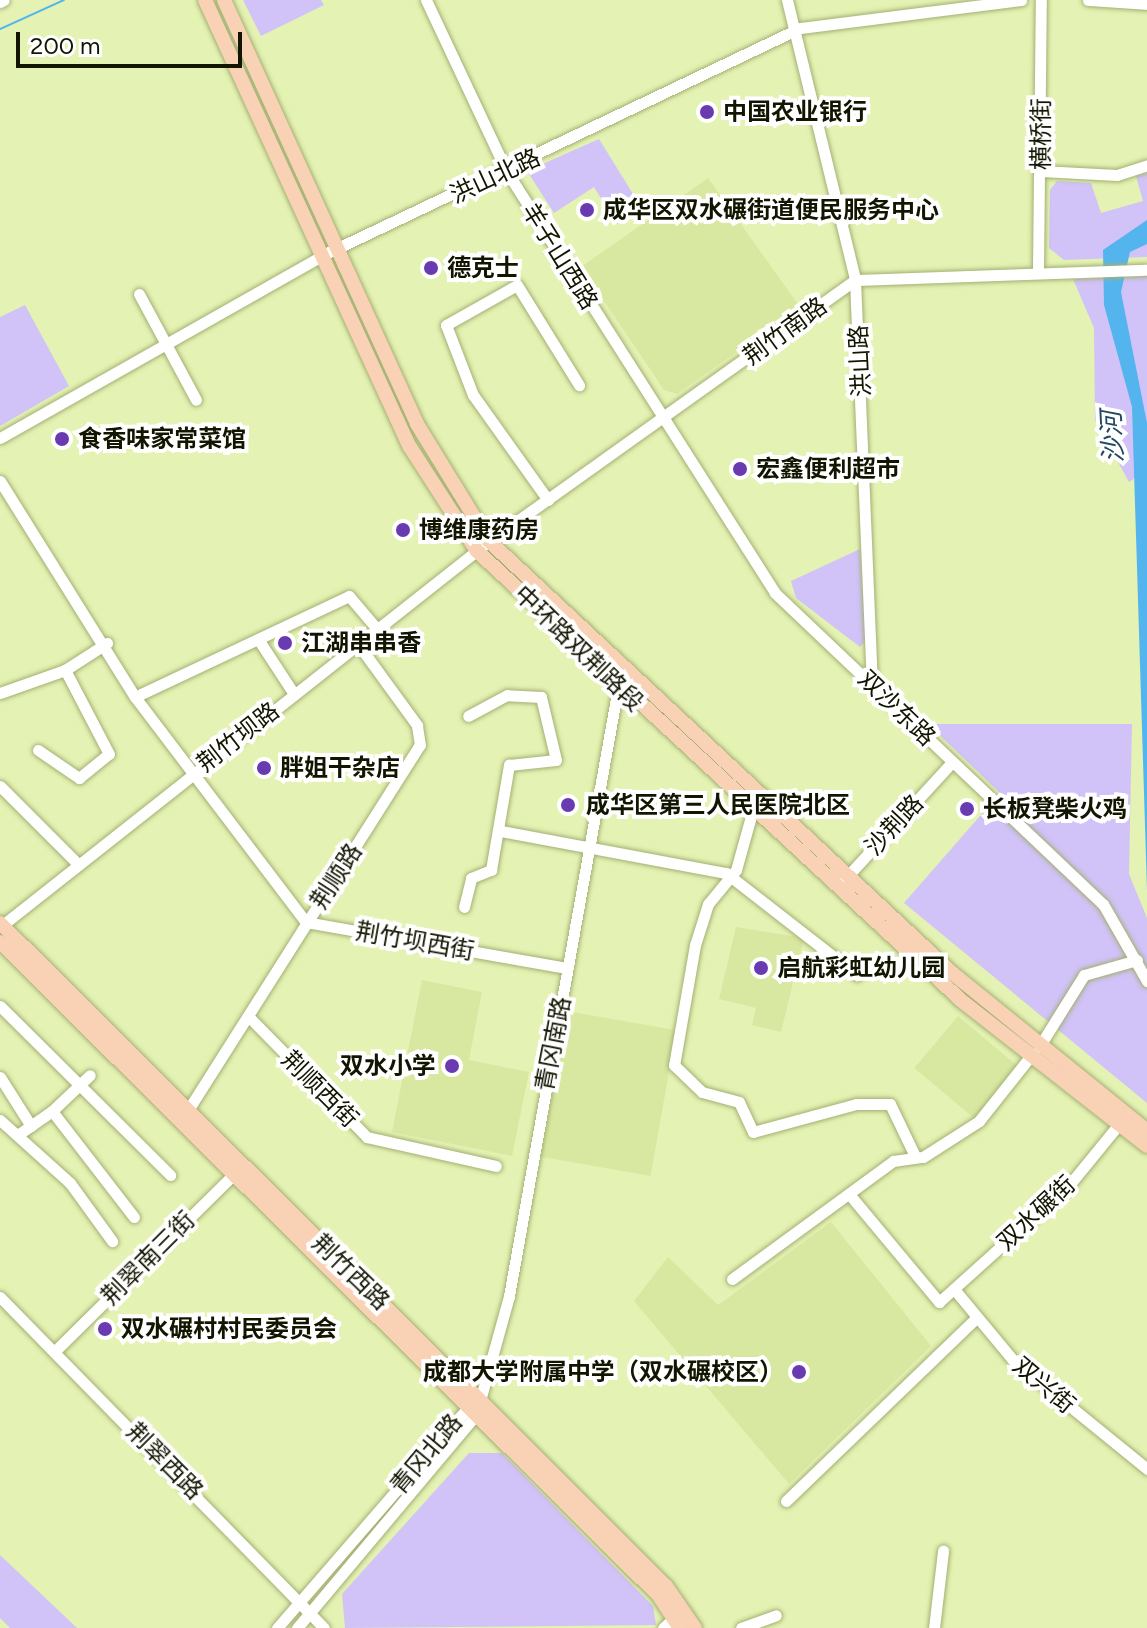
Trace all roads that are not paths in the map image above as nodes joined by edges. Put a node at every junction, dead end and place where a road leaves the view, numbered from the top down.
1 (205, 0) edge
2 (224, 0) edge
3 (426, 0) edge
4 (787, 0) edge
5 (1021, 0) edge
6 (1041, 0) edge
7 (1088, 0) edge
8 (1147, 4) edge
9 (800, 28) junction
10 (1147, 165) edge
11 (1041, 171) junction
12 (507, 172) junction
13 (337, 248) junction
14 (323, 255) junction
15 (1038, 269) junction
16 (1145, 270) edge
17 (855, 280) junction
18 (139, 294) dead end
19 (162, 344) junction
20 (579, 385) dead end
21 (196, 400) dead end
22 (664, 419) junction
23 (0, 438) edge
24 (0, 469) edge
25 (0, 481) edge
26 (548, 500) junction
27 (483, 546) junction
28 (377, 629) junction
29 (258, 639) junction
30 (358, 644) junction
31 (106, 645) junction
32 (65, 670) junction
33 (872, 683) junction
34 (618, 687) junction
35 (0, 693) edge
36 (141, 694) junction
37 (294, 694) junction
38 (468, 716) dead end
39 (38, 750) dead end
40 (952, 762) junction
41 (192, 773) junction
42 (0, 786) edge
43 (753, 809) junction
44 (501, 831) junction
45 (590, 851) junction
46 (77, 863) junction
47 (848, 875) junction
48 (731, 876) junction
49 (837, 888) junction
50 (464, 907) dead end
51 (306, 922) junction
52 (1, 925) edge
53 (0, 942) edge
54 (1137, 960) junction
55 (567, 968) junction
56 (857, 975) dead end
57 (1147, 981) edge
58 (0, 1006) edge
59 (248, 1016) junction
60 (1034, 1052) junction
61 (90, 1075) dead end
62 (0, 1077) edge
63 (79, 1085) junction
64 (188, 1110) junction
65 (52, 1111) junction
66 (0, 1120) edge
67 (1122, 1120) junction
68 (31, 1126) junction
69 (1147, 1131) edge
70 (19, 1134) junction
71 (1147, 1146) edge
72 (915, 1156) junction
73 (496, 1166) dead end
74 (238, 1170) junction
75 (170, 1175) dead end
76 (849, 1194) junction
77 (134, 1217) dead end
78 (112, 1241) dead end
79 (732, 1279) dead end
80 (954, 1289) junction
81 (0, 1297) edge
82 (974, 1320) junction
83 (55, 1351) junction
84 (474, 1406) junction
85 (1147, 1469) edge
86 (786, 1501) dead end
87 (943, 1551) dead end
88 (304, 1599) junction
89 (312, 1612) junction
90 (776, 1615) dead end
91 (680, 1623) edge
92 (277, 1628) edge
93 (297, 1628) edge
94 (324, 1628) edge
95 (741, 1628) edge
96 (934, 1628) edge

1 - 14 main road, 中环路双荆路段
2 - 13 main road, 中环路双荆路段
3 - 12 street, 羊子山西路
4 - 9 street, 洪山路
5 - 9 street, 洪山北路
6 - 11 street, 横桥街
7 - 8 street
9 - 12 street, 洪山北路
9 - 17 street, 洪山路
10 - 11 street
11 - 15 street, 横桥街
12 - 13 street, 洪山北路
12 - 22 street, 羊子山西路
13 - 14 street, 洪山北路
13 - 27 main road, 中环路双荆路段
14 - 19 street, 洪山北路
14 - 27 main road, 中环路双荆路段
15 - 16 street
15 - 17 street
17 - 22 street, 荆竹南路
17 - 33 street, 洪山路
18 - 19 street
19 - 21 street
19 - 23 street, 洪山北路
20 - 26 street
22 - 26 street, 荆竹南路
22 - 33 street, 双沙东路
24 - 31 street
25 - 31 street
26 - 27 street, 荆竹南路
27 - 28 street, 荆竹坝路
27 - 34 main road, 中环路双荆路段
27 - 47 main road, 中环路双荆路段
28 - 29 street
28 - 30 street, 荆竹坝路
29 - 36 street
29 - 37 street
30 - 37 street, 荆竹坝路
30 - 51 street, 荆顺路
31 - 32 street
31 - 36 street
31 - 41 street
32 - 35 street
32 - 39 street
33 - 40 street, 双沙东路
34 - 43 main road, 中环路双荆路段
34 - 45 street, 青冈南路
36 - 41 street
37 - 41 street, 荆竹坝路
38 - 44 street
40 - 47 street, 沙荆路
40 - 54 street, 双沙东路
41 - 46 street, 荆竹坝路
41 - 51 street
42 - 46 street
43 - 48 street
43 - 49 main road, 中环路双荆路段
44 - 45 street
44 - 50 street
45 - 48 street
45 - 55 street, 青冈南路
46 - 52 street, 荆竹坝路
47 - 49 street, 沙荆路
47 - 60 main road, 中环路双荆路段
48 - 56 street
48 - 72 street
49 - 60 main road, 中环路双荆路段
51 - 55 street, 荆竹坝西街
51 - 59 street, 荆顺路
52 - 64 main road, 荆竹西路
53 - 74 main road, 荆竹西路
54 - 57 street, 双沙东路
54 - 60 street
55 - 84 street, 青冈南路
58 - 63 street
59 - 64 street, 荆顺路
59 - 73 street, 荆顺西街
60 - 67 main road, 中环路双荆路段
60 - 72 street
61 - 63 street
62 - 68 street
63 - 65 street
63 - 75 street
64 - 74 main road, 荆竹西路
65 - 68 street
65 - 77 street
66 - 70 street
67 - 69 main road, 中环路双荆路段
67 - 71 main road, 中环路双荆路段
67 - 80 street, 双水碾街
68 - 70 street
70 - 78 street
72 - 76 street
74 - 83 street, 荆翠南三街
74 - 84 main road, 荆竹西路
76 - 79 street
76 - 80 street, 双水碾街
80 - 82 street, 双兴街
81 - 83 street, 荆翠西路
82 - 85 street, 双兴街
82 - 86 street
83 - 88 street, 荆翠西路
84 - 88 street, 青冈北路
84 - 89 street, 青冈北路
84 - 91 main road, 荆竹西路
87 - 96 street
88 - 89 street, 荆翠西路
88 - 92 street, 青冈北路
89 - 93 street, 青冈北路
89 - 94 street, 荆翠西路
90 - 95 street

